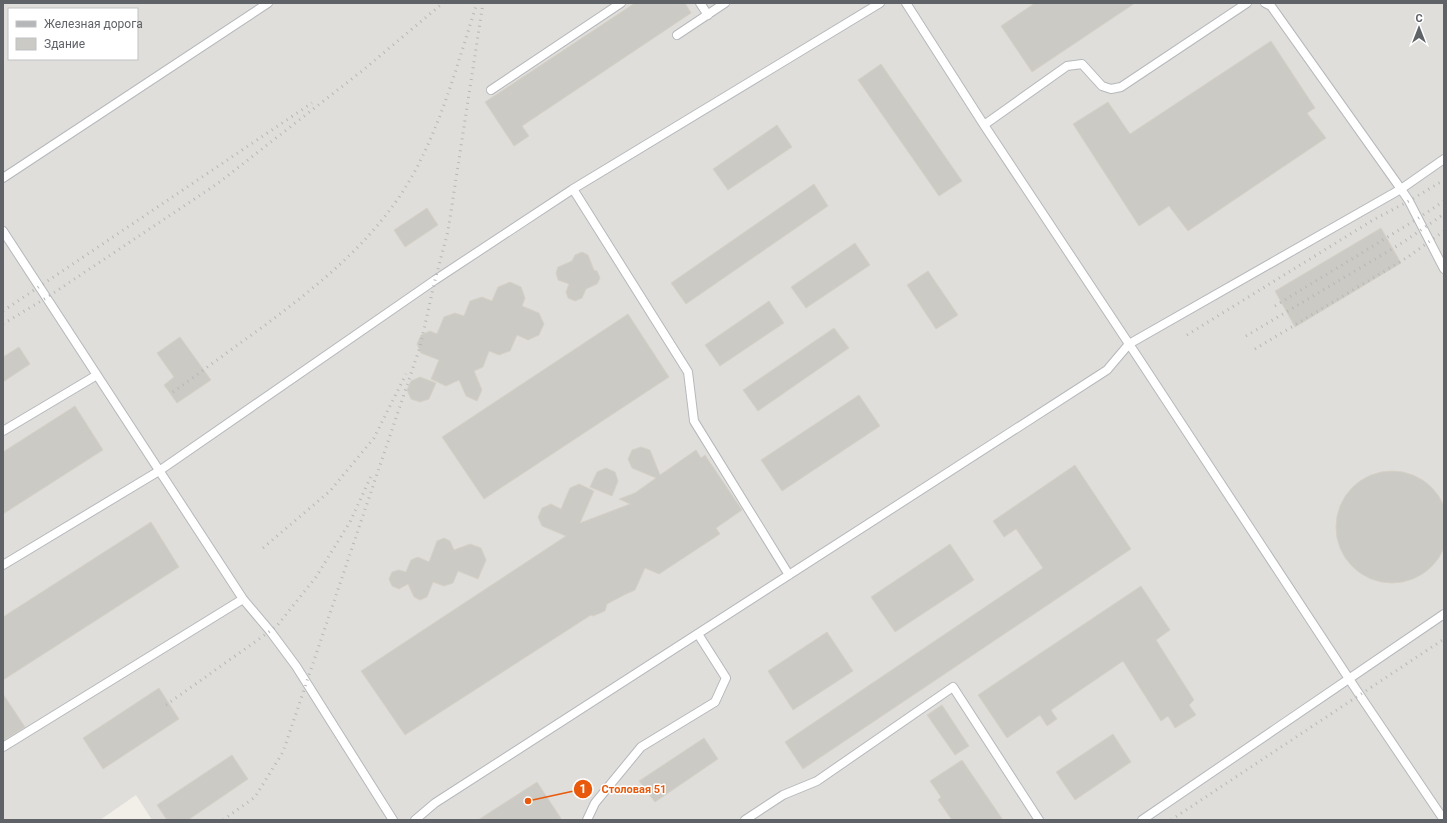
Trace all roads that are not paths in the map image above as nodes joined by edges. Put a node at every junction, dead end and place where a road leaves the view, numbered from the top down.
1 (268, 3) edge
2 (621, 3) edge
3 (700, 3) edge
4 (725, 3) edge
5 (880, 3) edge
6 (906, 3) edge
7 (1247, 3) edge
8 (1265, 3) edge
9 (708, 15) junction
10 (677, 35) dead end
11 (490, 90) dead end
12 (984, 125) junction
13 (1444, 159) edge
14 (3, 178) edge
15 (573, 189) junction
16 (1401, 189) junction
17 (3, 232) edge
18 (1444, 269) edge
19 (1130, 344) junction
20 (97, 375) junction
21 (3, 431) edge
22 (159, 471) junction
23 (3, 566) edge
24 (789, 575) junction
25 (243, 599) junction
26 (1444, 614) edge
27 (698, 634) junction
28 (1348, 678) junction
29 (3, 747) edge
30 (393, 820) edge
31 (415, 820) edge
32 (587, 820) edge
33 (745, 820) edge
34 (1039, 820) edge
35 (1142, 820) edge
36 (1444, 820) edge

1 - 14 lane
2 - 11 lane
3 - 9 lane
4 - 9 lane
5 - 15 lane
6 - 12 lane
7 - 12 lane
8 - 16 lane
9 - 10 lane
12 - 19 lane
13 - 16 lane
15 - 22 lane
15 - 24 lane
16 - 18 lane
16 - 19 lane
17 - 20 lane
19 - 24 lane
19 - 28 lane
20 - 21 lane
20 - 22 lane
22 - 23 lane
22 - 25 lane
24 - 27 lane
25 - 29 lane
25 - 30 lane
26 - 28 lane
27 - 31 lane
27 - 32 lane
28 - 35 lane
28 - 36 lane
33 - 34 lane

